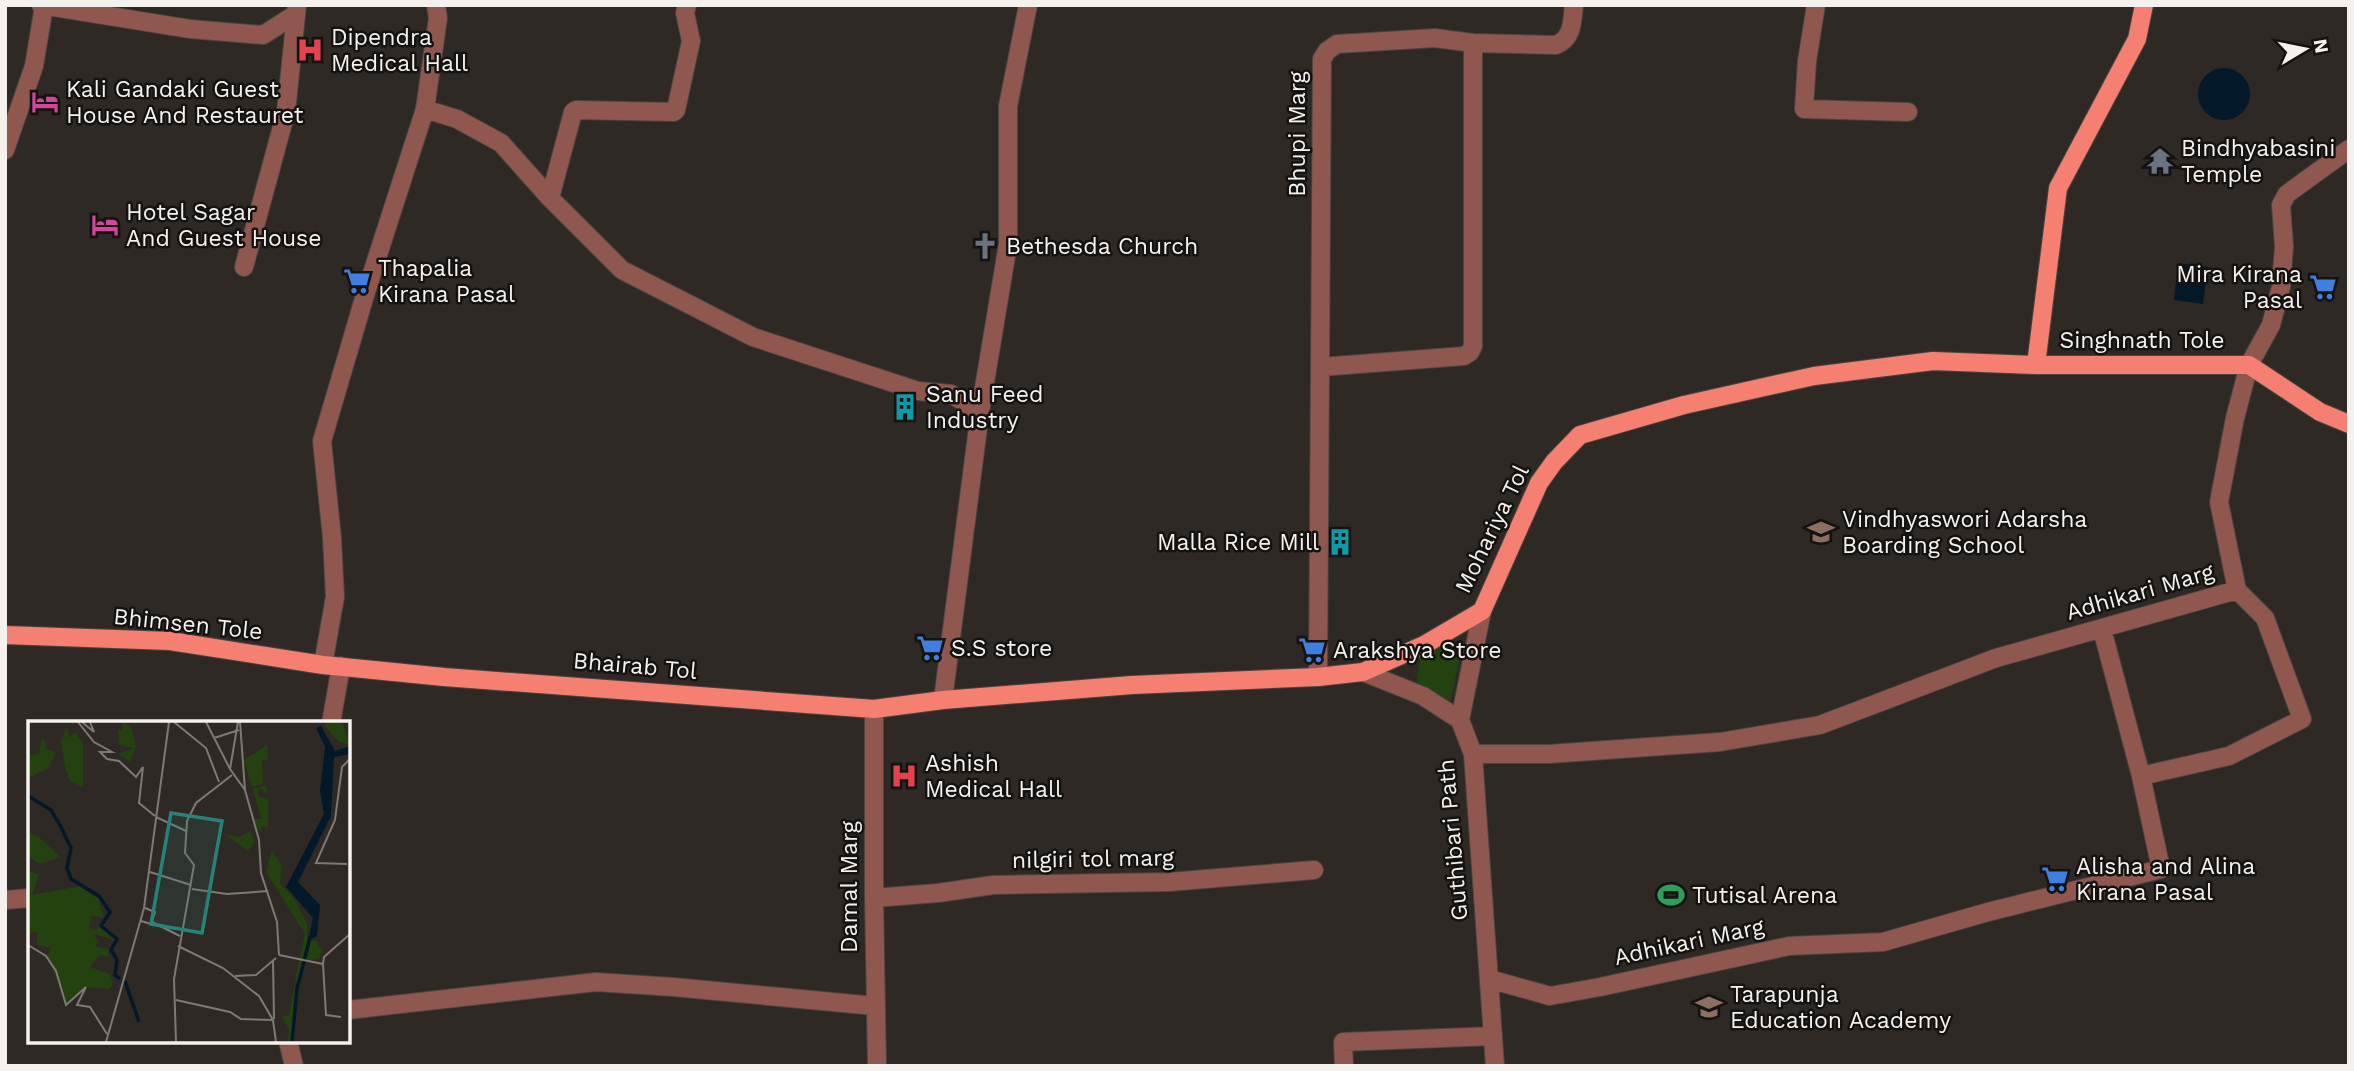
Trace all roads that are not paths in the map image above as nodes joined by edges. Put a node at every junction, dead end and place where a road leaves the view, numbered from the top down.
1 (43, 5) edge
2 (436, 5) edge
3 (687, 5) edge
4 (1028, 5) edge
5 (1574, 5) edge
6 (1816, 5) edge
7 (2144, 5) edge
8 (297, 10) edge
9 (1473, 44) junction
10 (425, 108) junction
11 (1908, 112) dead end
12 (2349, 149) edge
13 (5, 150) edge
14 (550, 198) junction
15 (244, 267) dead end
16 (2036, 365) junction
17 (2249, 365) junction
18 (1320, 367) junction
19 (2290, 381) dead end
20 (980, 412) junction
21 (2349, 416) edge
22 (2349, 424) edge
23 (2237, 590) junction
24 (1482, 611) junction
25 (2102, 629) junction
26 (5, 635) edge
27 (323, 665) junction
28 (341, 666) junction
29 (1363, 672) junction
30 (1318, 677) junction
31 (943, 700) junction
32 (874, 709) junction
33 (1460, 720) junction
34 (331, 721) edge
35 (1473, 754) junction
36 (2141, 776) junction
37 (1314, 870) dead end
38 (28, 898) edge
39 (874, 898) junction
40 (5, 900) edge
41 (1489, 979) junction
42 (875, 1006) junction
43 (350, 1010) edge
44 (1493, 1036) junction
45 (288, 1043) edge
46 (293, 1066) edge
47 (877, 1066) edge
48 (1344, 1066) edge
49 (1495, 1066) edge

1 - 8 street
1 - 13 street
2 - 10 street
3 - 14 street
4 - 20 street
5 - 9 street, Bhupi Marg
6 - 11 street
7 - 16 main road
8 - 15 street
9 - 18 street
9 - 18 street, Bhupi Marg
10 - 14 street
10 - 27 street
12 - 17 street
14 - 20 street
16 - 17 main road, Singhnath Tole
16 - 24 main road, Mohariya Tol
17 - 22 main road
17 - 23 street
18 - 30 street, Bhupi Marg
19 - 21 street
20 - 31 street
23 - 25 street, Adhikari Marg
23 - 36 street, Adhikari Marg
24 - 29 main road, Mohariya Tol
24 - 33 street
25 - 35 street, Adhikari Marg
25 - 36 street
26 - 27 main road, Bhimsen Tole
27 - 28 main road, Bhairab Tol
28 - 32 main road, Bhairab Tol
28 - 34 street
29 - 30 main road, Mohariya Tol
29 - 33 street
30 - 31 main road, Mohariya Tol
31 - 32 main road, Bhairab Tol
32 - 39 street, Damal Marg
33 - 35 street, Guthibari Path
35 - 41 street, Guthibari Path
36 - 41 street, Adhikari Marg
37 - 39 street, nilgiri tol marg
38 - 40 street
39 - 42 street, Damal Marg
41 - 44 street, Guthibari Path
42 - 43 street
42 - 47 street, Damal Marg
44 - 48 street
44 - 49 street, Guthibari Path
45 - 46 street

